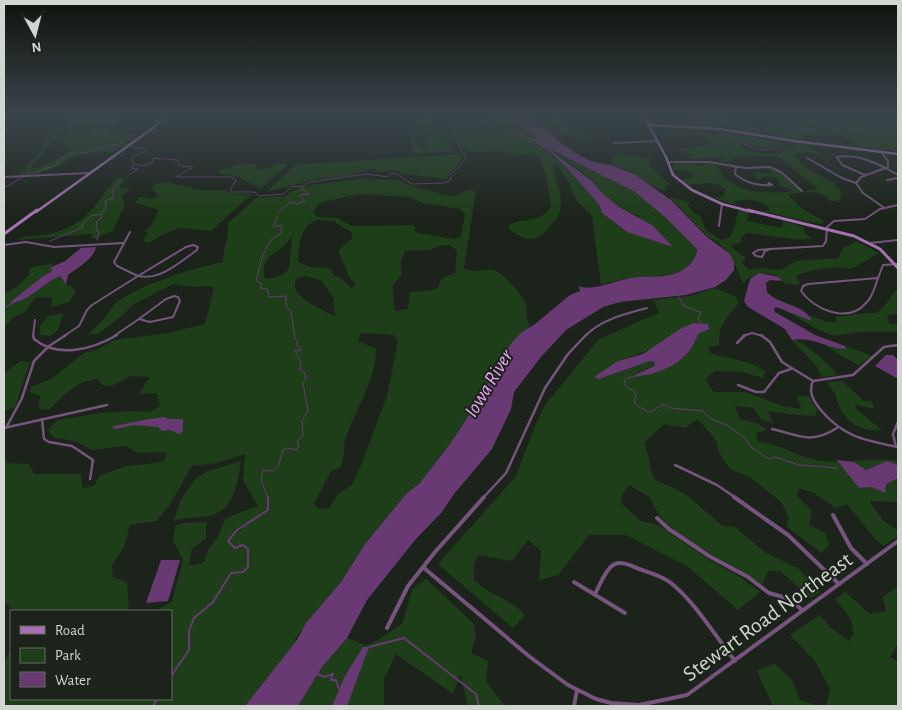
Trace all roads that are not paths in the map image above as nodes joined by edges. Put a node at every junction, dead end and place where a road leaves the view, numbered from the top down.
1 (123, 149) edge
2 (662, 149) edge
3 (860, 149) edge
4 (881, 152) junction
5 (898, 154) edge
6 (807, 158) dead end
7 (668, 162) junction
8 (736, 168) junction
9 (886, 169) junction
10 (89, 173) junction
11 (865, 175) junction
12 (898, 175) edge
13 (4, 177) edge
14 (898, 178) edge
15 (887, 180) dead end
16 (856, 183) junction
17 (768, 185) dead end
18 (802, 191) dead end
19 (722, 204) junction
20 (898, 205) edge
21 (883, 207) junction
22 (720, 226) dead end
23 (826, 229) junction
24 (130, 232) dead end
25 (4, 234) edge
26 (898, 240) edge
27 (123, 243) junction
28 (870, 243) junction
29 (4, 245) edge
30 (771, 249) junction
31 (897, 265) edge
32 (138, 276) junction
33 (878, 278) junction
34 (647, 308) dead end
35 (139, 319) junction
36 (35, 320) dead end
37 (737, 343) dead end
38 (898, 345) edge
39 (49, 346) junction
40 (792, 369) junction
41 (813, 381) junction
42 (738, 385) dead end
43 (108, 405) dead end
44 (42, 419) junction
45 (898, 422) edge
46 (5, 428) edge
47 (837, 428) junction
48 (772, 429) dead end
49 (897, 447) edge
50 (675, 465) dead end
51 (90, 479) dead end
52 (833, 515) dead end
53 (657, 518) dead end
54 (898, 541) edge
55 (867, 564) junction
56 (424, 568) junction
57 (574, 582) dead end
58 (839, 584) junction
59 (595, 594) junction
60 (802, 610) junction
61 (624, 613) dead end
62 (387, 628) dead end
63 (735, 661) junction
64 (577, 690) junction
65 (637, 705) edge
66 (574, 706) edge

1 - 10 main road
2 - 7 main road
3 - 4 main road
4 - 5 main road
4 - 9 street
6 - 16 street
7 - 8 street
7 - 19 main road
8 - 17 street
8 - 18 street
9 - 11 street
9 - 11 street
9 - 12 street
10 - 13 street
10 - 25 main road
11 - 16 street
14 - 15 street
16 - 21 street
19 - 22 street
19 - 23 main road
20 - 21 street
21 - 23 street
23 - 28 main road
23 - 30 street
24 - 27 street
26 - 28 street
27 - 29 street
27 - 32 street
28 - 31 main road
30 - 30 street
31 - 33 street
32 - 32 street
32 - 39 street
33 - 33 street
34 - 56 street
35 - 35 street
35 - 39 street
36 - 39 street
37 - 40 street
38 - 41 street
39 - 46 street
40 - 41 street
40 - 42 street
41 - 47 street
43 - 44 street
44 - 46 street
44 - 51 street
45 - 49 street
47 - 48 street
47 - 49 street
50 - 58 street
52 - 55 street
53 - 60 street
54 - 55 street, Stewart Road Northeast
55 - 58 street, Stewart Road Northeast
56 - 62 street
56 - 64 street, Stewart Road Northeast
57 - 59 street
58 - 60 street, Stewart Road Northeast
59 - 61 street
59 - 63 street
60 - 63 street, Stewart Road Northeast
63 - 65 street, Stewart Road Northeast
64 - 65 street, Stewart Road Northeast
64 - 66 street

